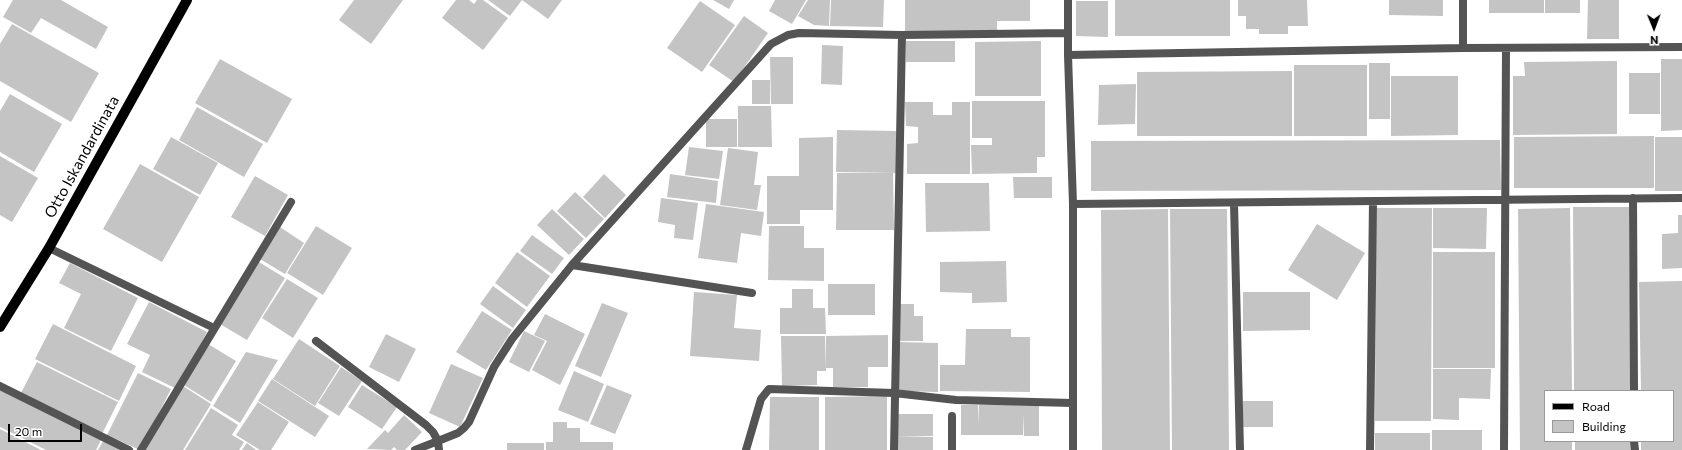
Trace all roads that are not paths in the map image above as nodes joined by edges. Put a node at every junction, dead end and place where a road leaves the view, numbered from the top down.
1 (187, 0) edge
2 (1068, 0) edge
3 (1463, 0) edge
4 (1068, 33) junction
5 (902, 34) junction
6 (1682, 47) edge
7 (1463, 48) junction
8 (1506, 49) junction
9 (1068, 55) junction
10 (1633, 198) junction
11 (1682, 198) edge
12 (1506, 200) junction
13 (1373, 201) junction
14 (291, 202) dead end
15 (1234, 202) junction
16 (1073, 204) junction
17 (49, 248) junction
18 (572, 265) junction
19 (752, 293) dead end
20 (0, 327) edge
21 (214, 328) junction
22 (316, 341) dead end
23 (0, 386) edge
24 (1634, 390) edge
25 (894, 393) junction
26 (1073, 403) junction
27 (952, 416) dead end
28 (438, 441) junction
29 (129, 450) edge
30 (141, 450) edge
31 (415, 450) edge
32 (439, 450) edge
33 (746, 450) edge
34 (894, 450) edge
35 (952, 450) edge
36 (1073, 450) edge
37 (1240, 450) edge
38 (1370, 450) edge
39 (1504, 450) edge

1 - 17 main road, Otto Iskandardinata
2 - 4 street
3 - 7 street
4 - 5 street
4 - 9 street
5 - 18 street
5 - 25 street
6 - 8 street
7 - 8 street
7 - 9 street
8 - 12 street
9 - 16 street
10 - 11 street
10 - 12 street
10 - 24 street
12 - 13 street
12 - 39 street
13 - 15 street
13 - 38 street
14 - 21 street
15 - 16 street
15 - 37 street
16 - 26 street
17 - 20 main road, Otto Iskandardinata
17 - 21 street
18 - 19 street
18 - 28 street
21 - 30 street
22 - 28 street
23 - 29 street
25 - 26 street
25 - 33 street
25 - 34 street
26 - 36 street
27 - 35 street
28 - 31 street
28 - 32 street

